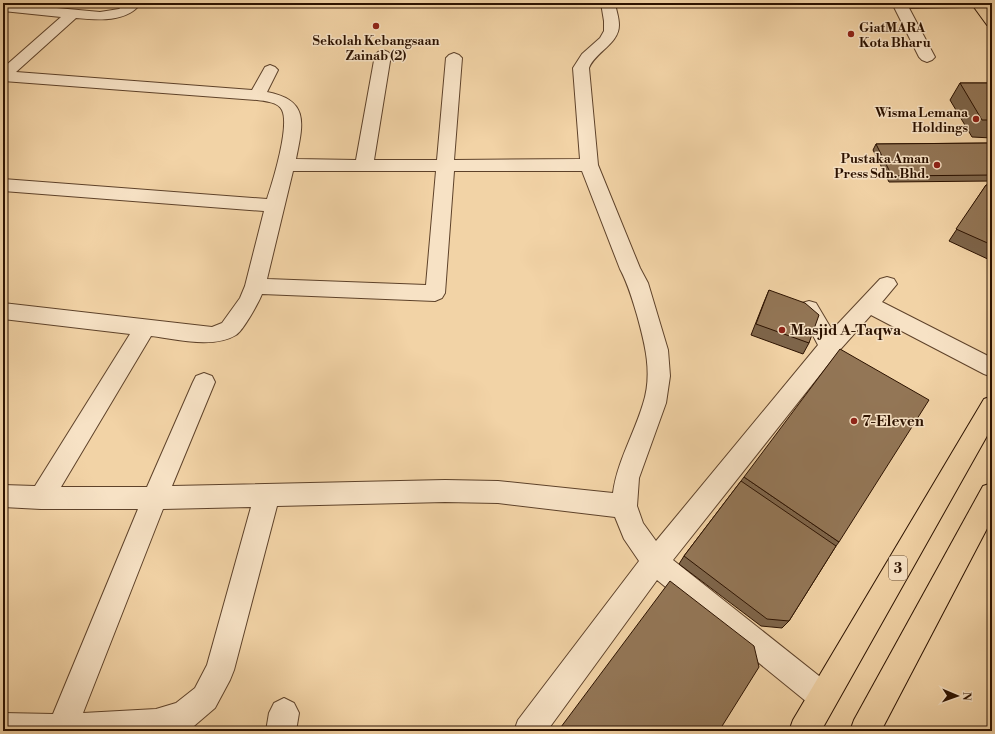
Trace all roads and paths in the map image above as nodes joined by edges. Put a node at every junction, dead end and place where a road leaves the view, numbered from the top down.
1 (134, 3) edge
2 (608, 3) edge
3 (963, 3) edge
4 (978, 3) edge
5 (3, 7) edge
6 (72, 14) junction
7 (992, 22) edge
8 (383, 55) dead end
9 (928, 57) dead end
10 (454, 58) dead end
11 (270, 70) dead end
12 (3, 76) edge
13 (257, 95) junction
14 (286, 165) junction
15 (589, 165) junction
16 (364, 166) junction
17 (446, 166) junction
18 (3, 185) edge
19 (275, 206) junction
20 (887, 284) dead end
21 (255, 286) junction
22 (868, 305) junction
23 (809, 309) edge
24 (3, 311) edge
25 (145, 328) junction
26 (830, 346) junction
27 (992, 368) edge
28 (204, 382) dead end
29 (992, 406) edge
30 (992, 494) edge
31 (3, 496) edge
32 (267, 496) junction
33 (41, 498) junction
34 (155, 498) junction
35 (624, 506) junction
36 (655, 562) junction
37 (824, 697) junction
38 (3, 728) edge
39 (62, 729) junction
40 (529, 731) edge
41 (804, 731) edge
42 (865, 731) edge

1 - 6 street
2 - 15 street
3 - 9 street
4 - 7 main road
5 - 6 street
6 - 12 street
8 - 16 street
10 - 17 street
11 - 13 street
12 - 13 street
13 - 14 street
14 - 16 street
14 - 19 street
15 - 17 street
15 - 35 street
16 - 17 street
17 - 21 street
18 - 19 street
19 - 21 street
20 - 22 street
21 - 25 street
22 - 26 street
22 - 27 street
23 - 26 street
24 - 25 street
25 - 33 street
26 - 36 street
28 - 34 street
29 - 37 main road, 3
30 - 42 main road
31 - 33 street
32 - 34 street
32 - 35 street
32 - 39 street
33 - 34 street
34 - 39 street
35 - 36 street
36 - 37 street
36 - 40 street
37 - 41 main road, 3
38 - 39 street

